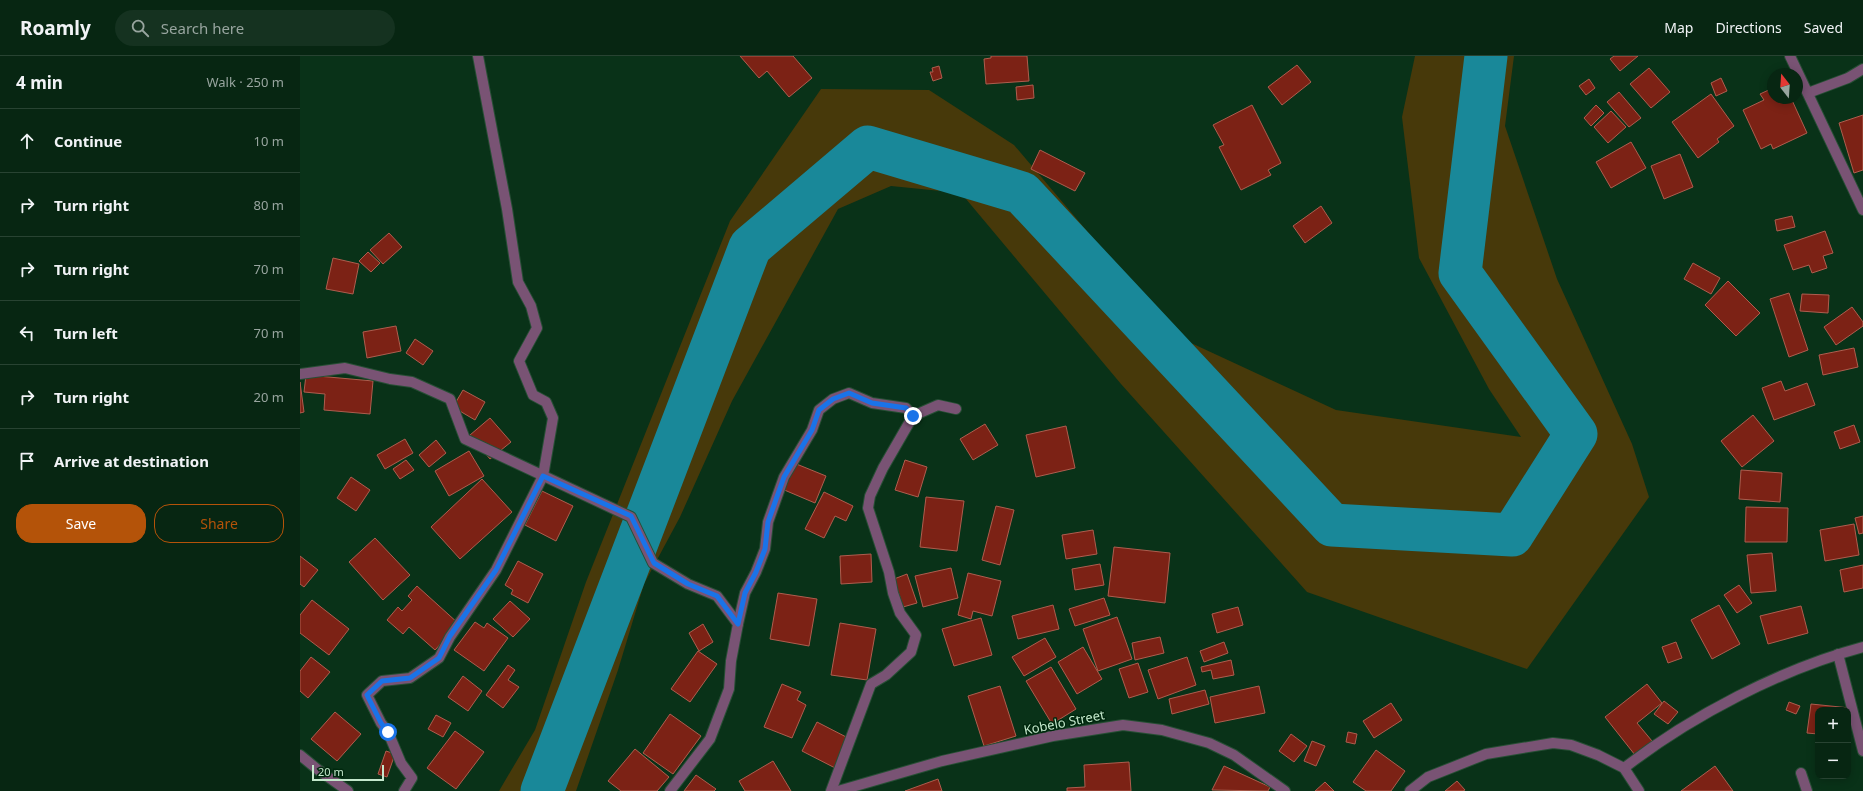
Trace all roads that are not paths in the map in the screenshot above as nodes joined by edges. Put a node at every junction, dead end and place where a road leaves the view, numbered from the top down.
1 (478, 56) edge
2 (1790, 56) edge
3 (1863, 69) edge
4 (1808, 93) junction
5 (1863, 210) edge
6 (300, 374) edge
7 (956, 409) dead end
8 (913, 416) junction
9 (543, 476) junction
10 (738, 624) junction
11 (1863, 647) edge
12 (1838, 654) junction
13 (1863, 751) edge
14 (300, 755) edge
15 (1624, 768) junction
16 (1801, 773) dead end
17 (348, 791) edge
18 (404, 791) edge
19 (670, 791) edge
20 (830, 791) edge
21 (838, 791) edge
22 (1285, 791) edge
23 (1410, 791) edge
24 (1639, 791) edge
25 (1807, 791) edge

1 - 9 street
2 - 4 street
3 - 4 street
4 - 5 street
6 - 9 street
7 - 8 street
8 - 10 street
8 - 20 street
9 - 10 street
9 - 18 street
10 - 19 street
11 - 12 street
12 - 13 street
12 - 15 street
14 - 17 street
15 - 23 street
15 - 24 street
16 - 25 street
21 - 22 street, Kobelo Street

